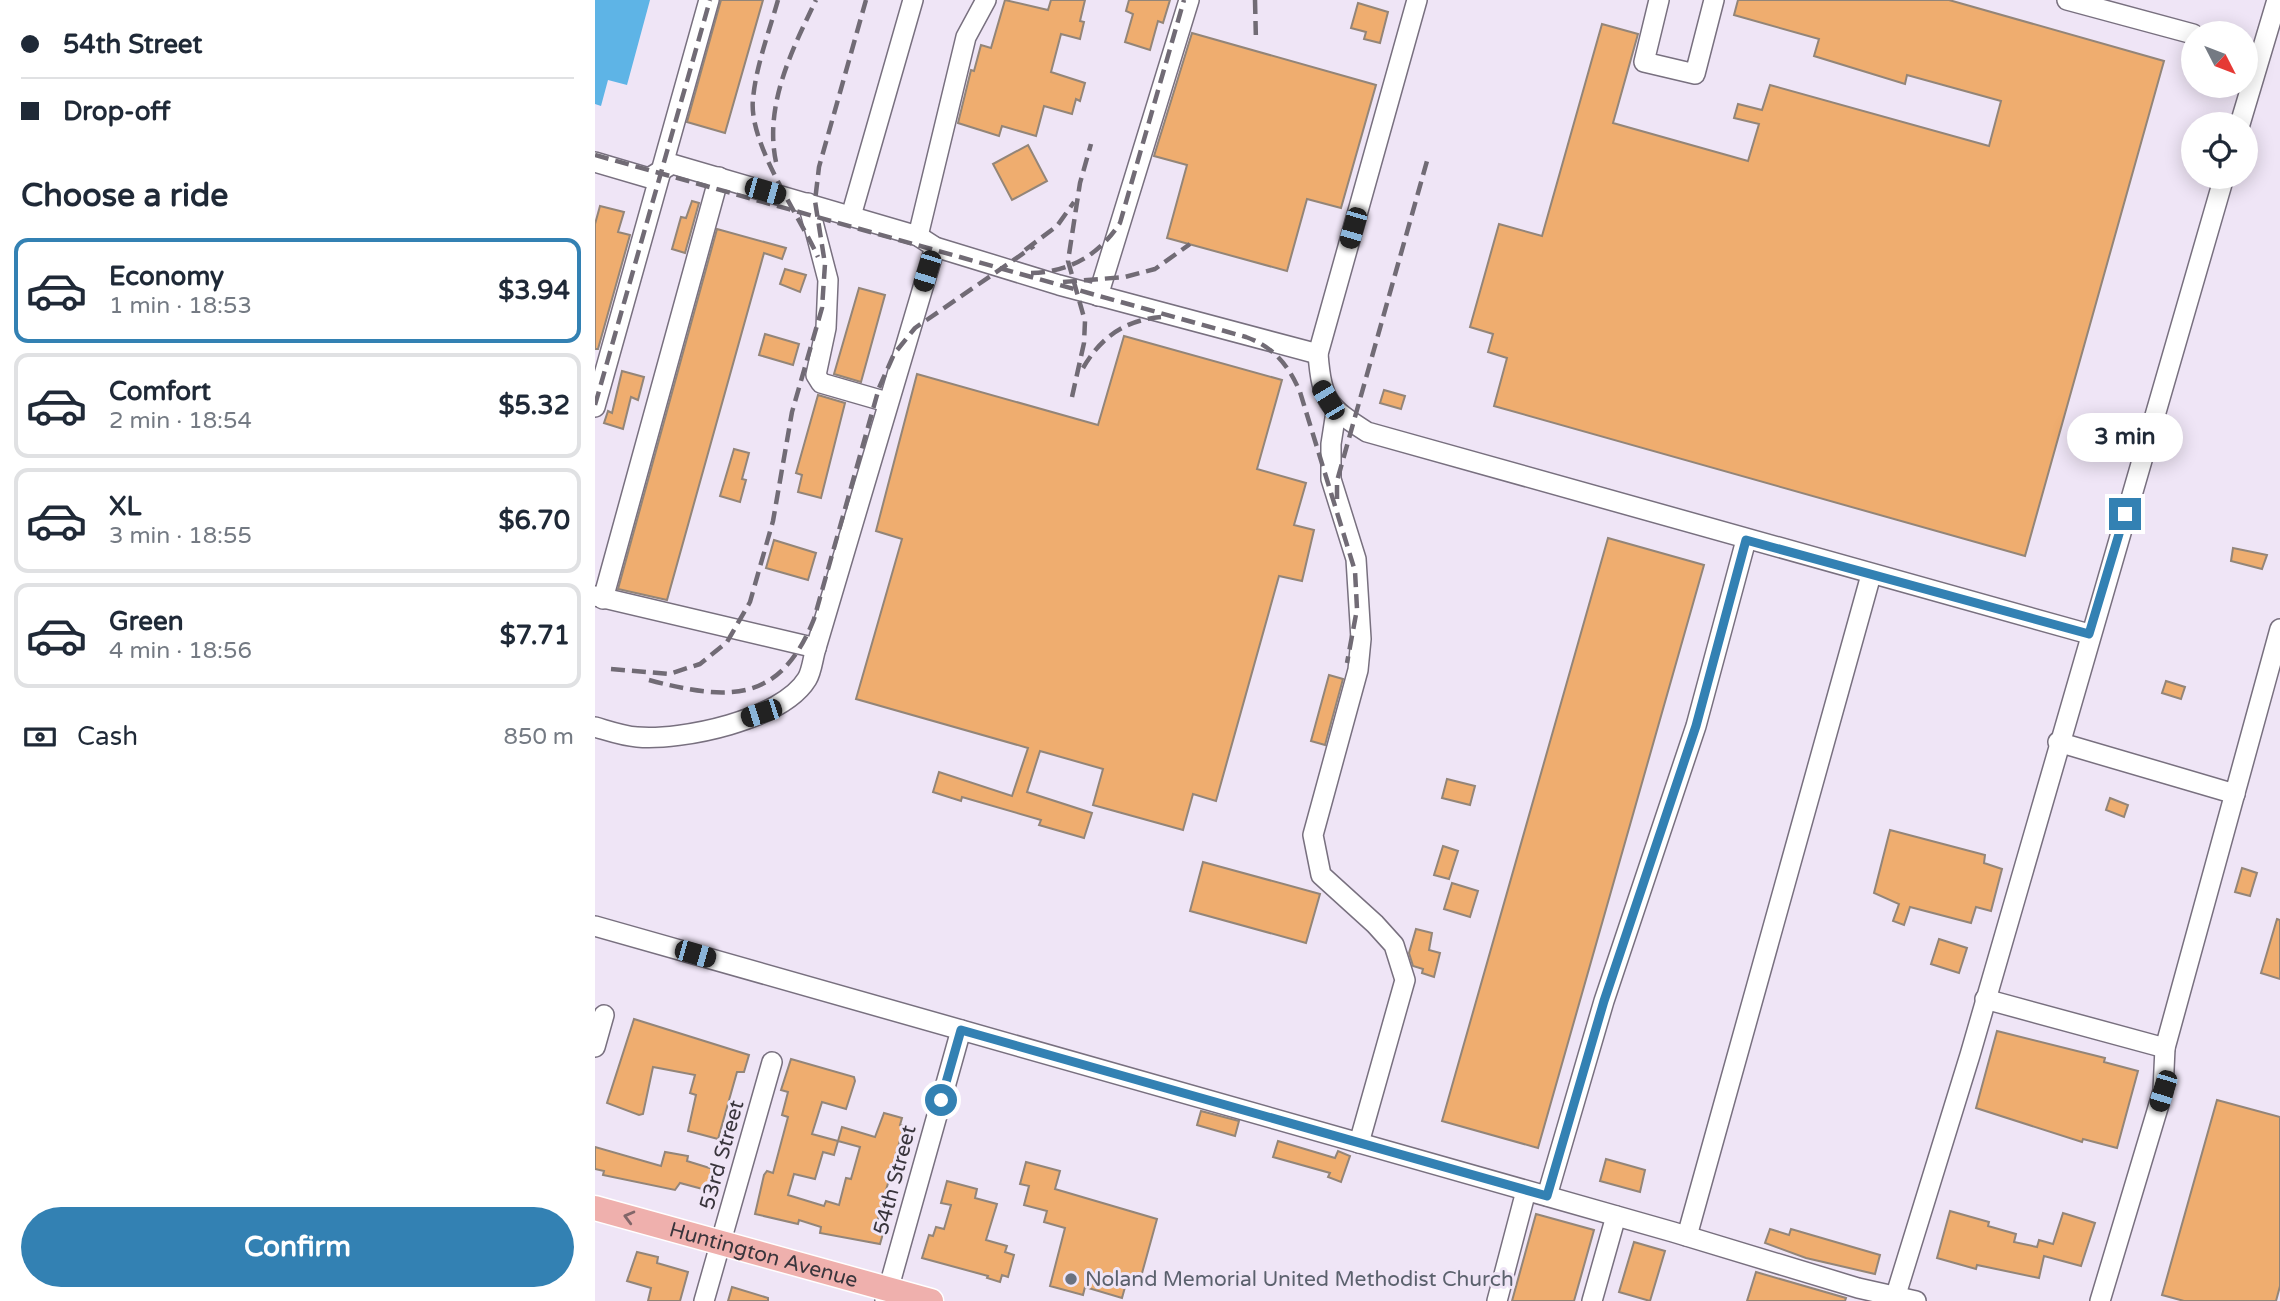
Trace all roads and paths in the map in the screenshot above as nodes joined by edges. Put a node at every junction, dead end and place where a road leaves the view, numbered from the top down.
1 (709, 0) edge
2 (913, 0) edge
3 (986, 0) edge
4 (1189, 0) edge
5 (1417, 0) edge
6 (1660, 0) edge
7 (1714, 0) edge
8 (2067, 0) edge
9 (2277, 0) edge
10 (2181, 31) edge
11 (2258, 40) edge
12 (595, 162) edge
13 (662, 171) junction
14 (719, 177) junction
15 (2220, 189) edge
16 (808, 203) junction
17 (851, 216) junction
18 (918, 236) junction
19 (935, 247) junction
20 (1098, 296) junction
21 (1318, 355) junction
22 (887, 402) junction
23 (595, 407) edge
24 (1336, 412) junction
25 (1746, 540) junction
26 (1871, 575) junction
27 (599, 598) edge
28 (2280, 629) edge
29 (2089, 634) junction
30 (815, 648) junction
31 (595, 727) edge
32 (2058, 742) junction
33 (2235, 794) junction
34 (595, 926) edge
35 (1986, 999) junction
36 (604, 1015) dead end
37 (961, 1030) junction
38 (595, 1047) edge
39 (2165, 1048) junction
40 (772, 1062) dead end
41 (1359, 1143) junction
42 (1526, 1191) junction
43 (1547, 1196) junction
44 (595, 1208) edge
45 (1616, 1216) junction
46 (1687, 1236) junction
47 (720, 1242) junction
48 (887, 1295) edge
49 (1895, 1298) edge
50 (704, 1301) edge
51 (931, 1301) edge
52 (1497, 1301) edge
53 (1592, 1301) edge
54 (1916, 1301) edge
55 (2100, 1301) edge

1 - 13 street
2 - 17 street
3 - 18 street
4 - 20 street
5 - 21 street
6 - 7 street
8 - 10 street
9 - 11 street
12 - 13 street
13 - 14 street
13 - 23 street
14 - 16 street
14 - 27 street
15 - 29 street
16 - 17 street
16 - 22 street
17 - 18 street
18 - 19 street
19 - 20 street
19 - 22 street
20 - 21 street
21 - 24 street
22 - 30 street
24 - 25 street
24 - 41 street
25 - 26 street
25 - 43 street
26 - 29 street
26 - 46 street
27 - 30 street
28 - 33 street
29 - 32 street
30 - 31 street
32 - 33 street
32 - 35 street
33 - 39 street
34 - 37 street
35 - 39 street
35 - 49 street
36 - 38 street
37 - 41 street
37 - 48 street, 54th Street
39 - 55 street
40 - 47 street, 53rd Street
41 - 42 street
42 - 43 street
42 - 52 street
43 - 45 street
47 -> 44 main road, Huntington Avenue
45 - 46 street
45 - 53 street
46 - 49 street
47 - 48 main road, Huntington Avenue
47 - 50 street, 53rd Street
48 - 51 main road, Huntington Avenue
49 - 54 street

